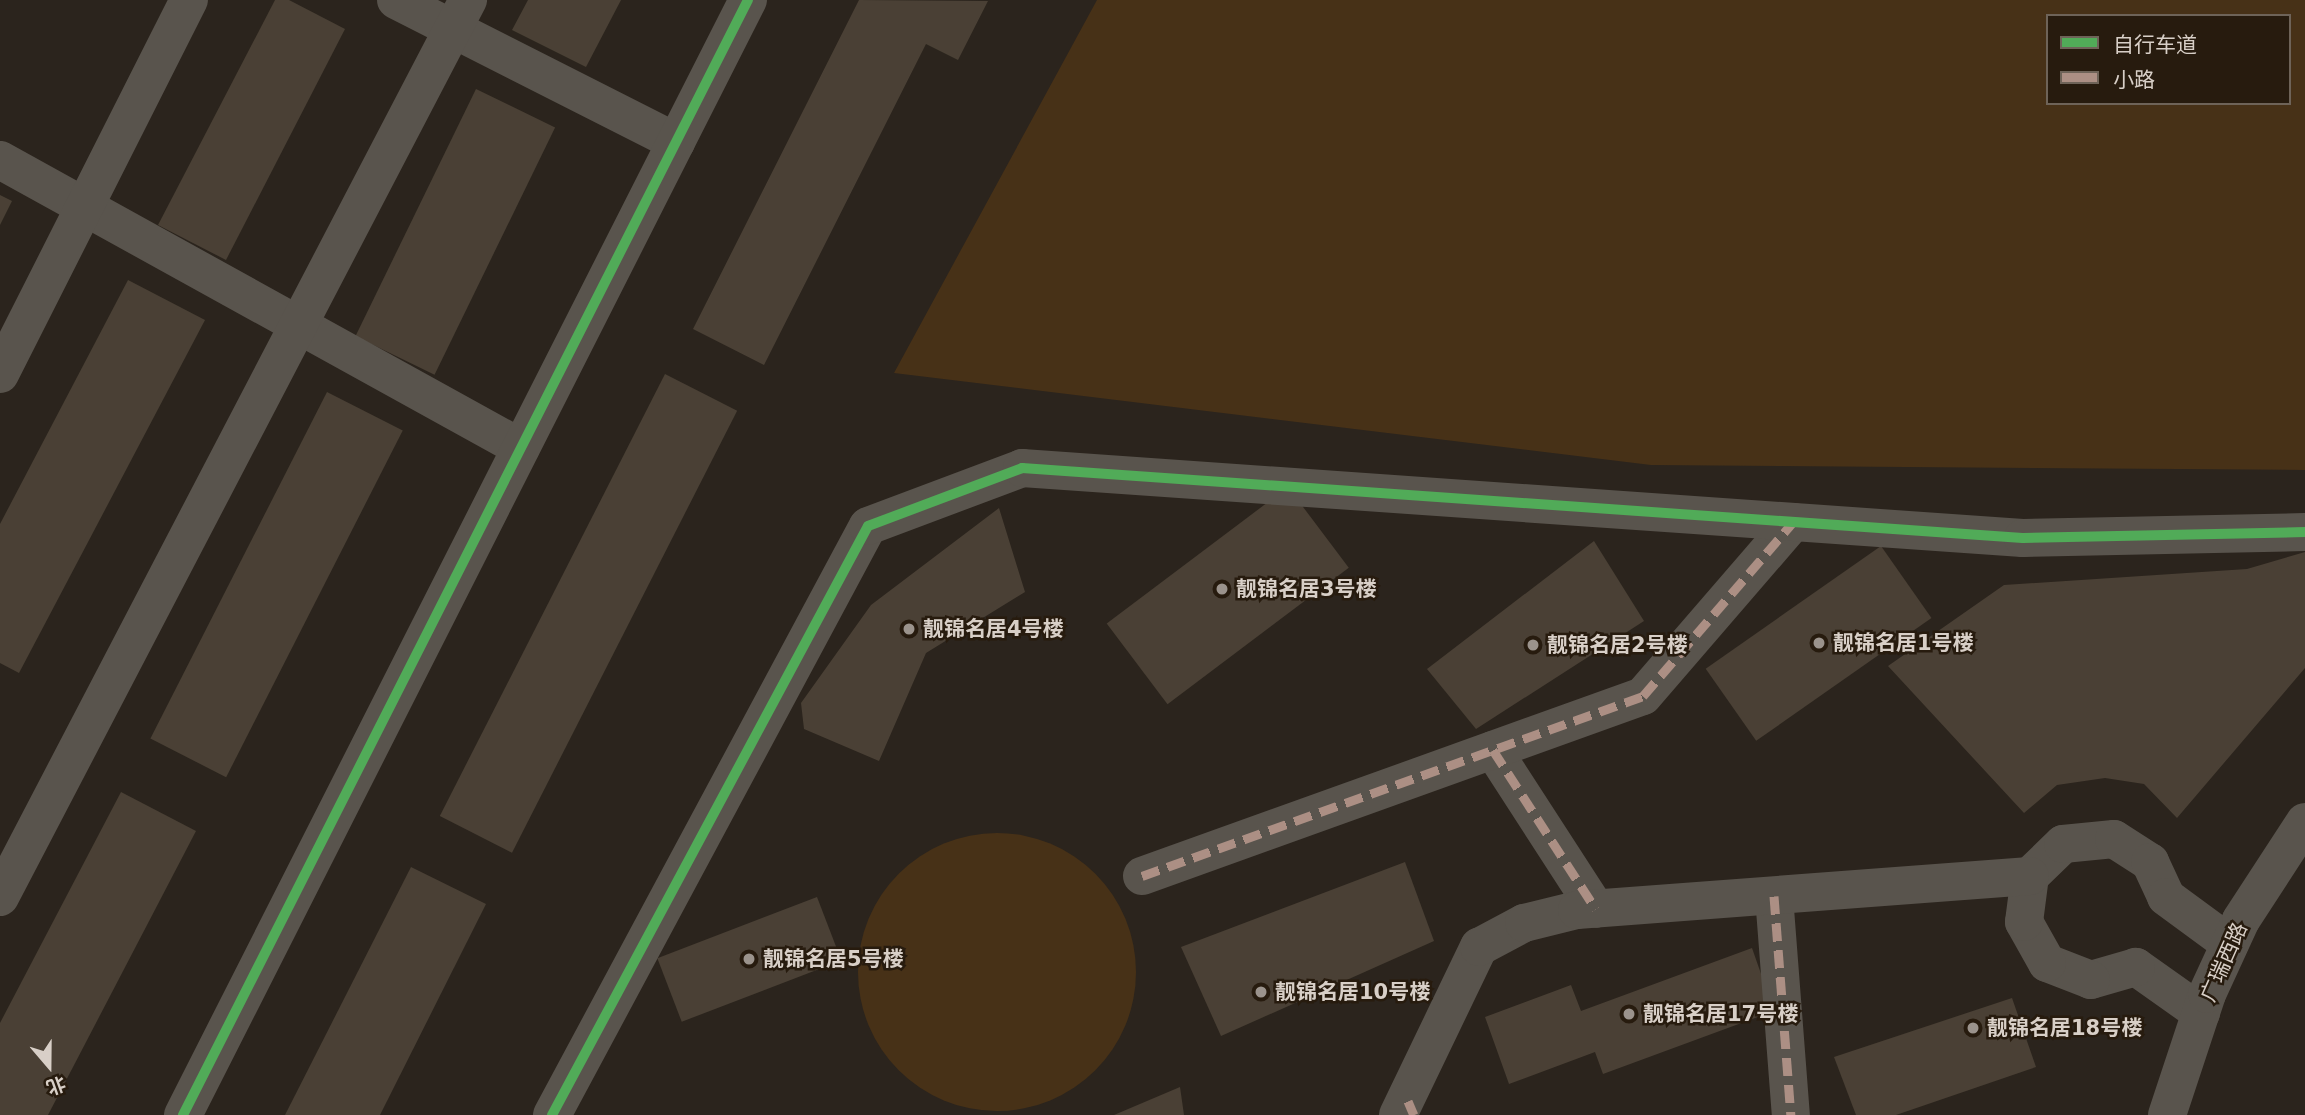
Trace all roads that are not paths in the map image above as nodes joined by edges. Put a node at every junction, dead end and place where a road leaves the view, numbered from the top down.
1 (189, 0) edge
2 (396, 0) edge
3 (748, 0) edge
4 (460, 14) edge
5 (676, 142) junction
6 (0, 160) edge
7 (85, 206) junction
8 (298, 324) junction
9 (0, 374) edge
10 (521, 448) junction
11 (1793, 522) junction
12 (2305, 533) edge
13 (1493, 750) junction
14 (2305, 822) edge
15 (1142, 876) dead end
16 (2030, 876) junction
17 (1774, 896) junction
18 (0, 897) edge
19 (1596, 909) junction
20 (2230, 944) junction
21 (2201, 1013) junction
22 (1407, 1110) edge
23 (183, 1115) edge
24 (552, 1115) edge
25 (1791, 1115) edge
26 (2167, 1115) edge

1 - 7 street
2 - 4 street
3 - 5 street
4 - 5 street
4 - 8 street
5 - 10 street
6 - 7 street
7 - 8 street
7 - 9 street
8 - 10 street
8 - 18 street
10 - 23 street
11 - 12 street
11 - 13 street
11 - 24 street
13 - 15 street
13 - 19 street
14 - 20 street, 广瑞西路
16 - 17 street
16 - 20 street
16 - 21 street
17 - 19 street
17 - 25 street
19 - 22 street
20 - 21 street, 广瑞西路
21 - 26 street, 广瑞西路

